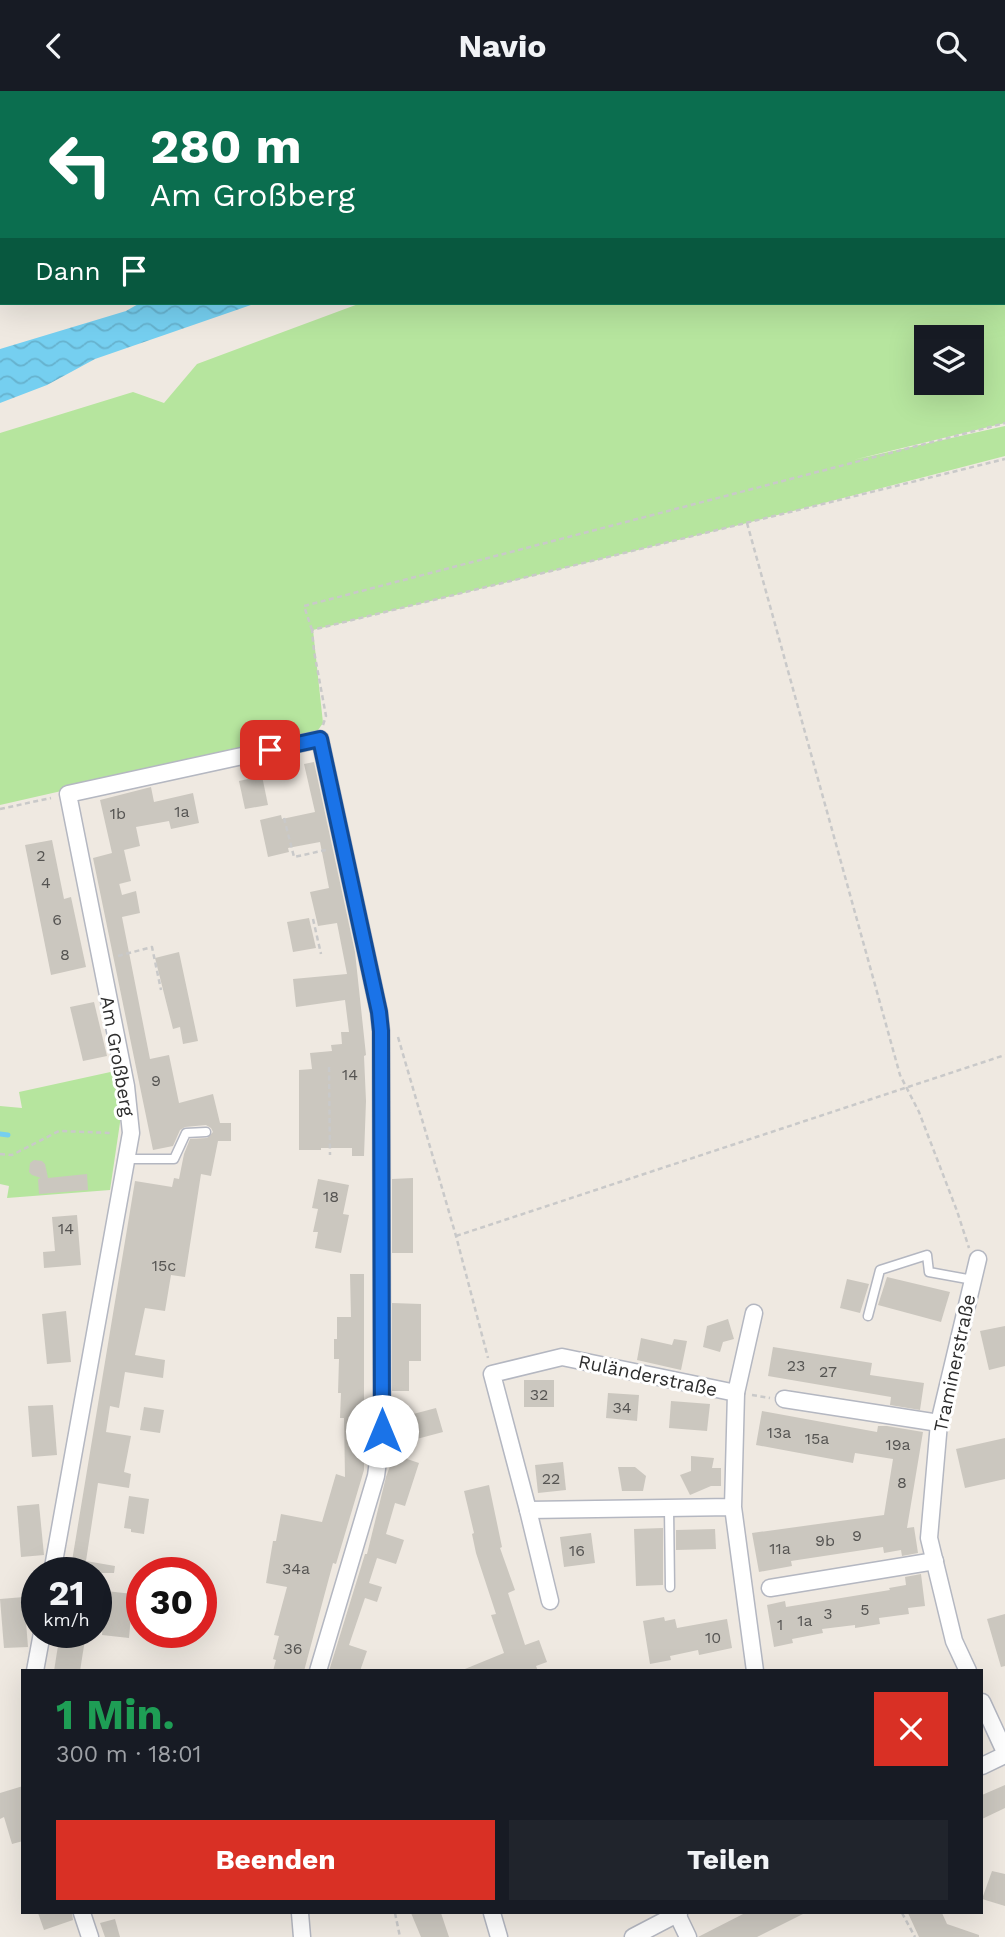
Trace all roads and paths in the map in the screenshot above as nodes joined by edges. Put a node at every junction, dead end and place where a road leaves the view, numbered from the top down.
1 (1005, 423) edge
2 (1005, 459) edge
3 (747, 523) junction
4 (312, 630) junction
5 (320, 739) junction
6 (58, 796) dead end
7 (0, 809) edge
8 (284, 818) dead end
9 (343, 846) junction
10 (313, 919) dead end
11 (321, 954) dead end
12 (101, 960) junction
13 (161, 990) dead end
14 (397, 1035) dead end
15 (1005, 1055) edge
16 (329, 1067) dead end
17 (905, 1089) junction
18 (206, 1132) dead end
19 (131, 1133) junction
20 (0, 1154) edge
21 (330, 1155) dead end
22 (126, 1160) junction
23 (456, 1236) junction
24 (978, 1259) joint
25 (973, 1280) junction
26 (754, 1313) dead end
27 (868, 1317) dead end
28 (492, 1374) junction
29 (736, 1393) junction
30 (784, 1399) joint
31 (939, 1423) junction
32 (733, 1507) junction
33 (669, 1508) junction
34 (528, 1510) junction
35 (55, 1557) edge
36 (935, 1561) junction
37 (670, 1587) dead end
38 (770, 1588) dead end
39 (550, 1601) dead end
40 (39, 1648) edge
41 (35, 1669) edge
42 (319, 1669) edge
43 (755, 1669) edge
44 (967, 1669) edge
45 (983, 1704) edge
46 (1005, 1754) edge
47 (983, 1765) edge
48 (82, 1914) edge
49 (300, 1914) edge
50 (395, 1914) edge
51 (492, 1914) edge
52 (676, 1914) edge
53 (678, 1914) edge
54 (903, 1914) edge
55 (90, 1937) edge
56 (302, 1937) edge
57 (400, 1937) edge
58 (499, 1937) edge
59 (633, 1937) edge
60 (688, 1937) edge
61 (915, 1937) edge

1 - 4 path
2 - 3 path
3 - 4 path
3 - 17 path
4 - 5 path
5 - 9 street
5 - 12 street, Am Großberg
6 - 7 path
8 - 9 path
9 - 42 street
10 - 11 path
12 - 13 path
12 - 19 street, Am Großberg
14 - 23 path
15 - 17 path
16 - 21 path
17 - 23 path
17 - 24 path
18 - 22 lane
19 - 20 path
19 - 22 street, Am Großberg
22 - 35 street, Am Großberg
23 - 28 path
24 - 25 street, Traminerstraße
25 - 27 lane
25 - 31 street, Traminerstraße
26 - 29 street, Ruländerstraße
28 - 29 street, Ruländerstraße
28 - 34 street
29 - 30 path, Ruländerstraße
29 - 32 street, Ruländerstraße
30 - 31 street
31 - 36 street, Traminerstraße
32 - 33 street
32 - 43 street, Ruländerstraße
33 - 34 street
33 - 37 lane
34 - 39 street
36 - 38 street
36 - 44 street, Traminerstraße
40 - 41 street
45 - 46 street
46 - 47 street
48 - 55 street
49 - 56 street
50 - 57 path
51 - 58 street
52 - 59 street
53 - 60 street
54 - 61 path

